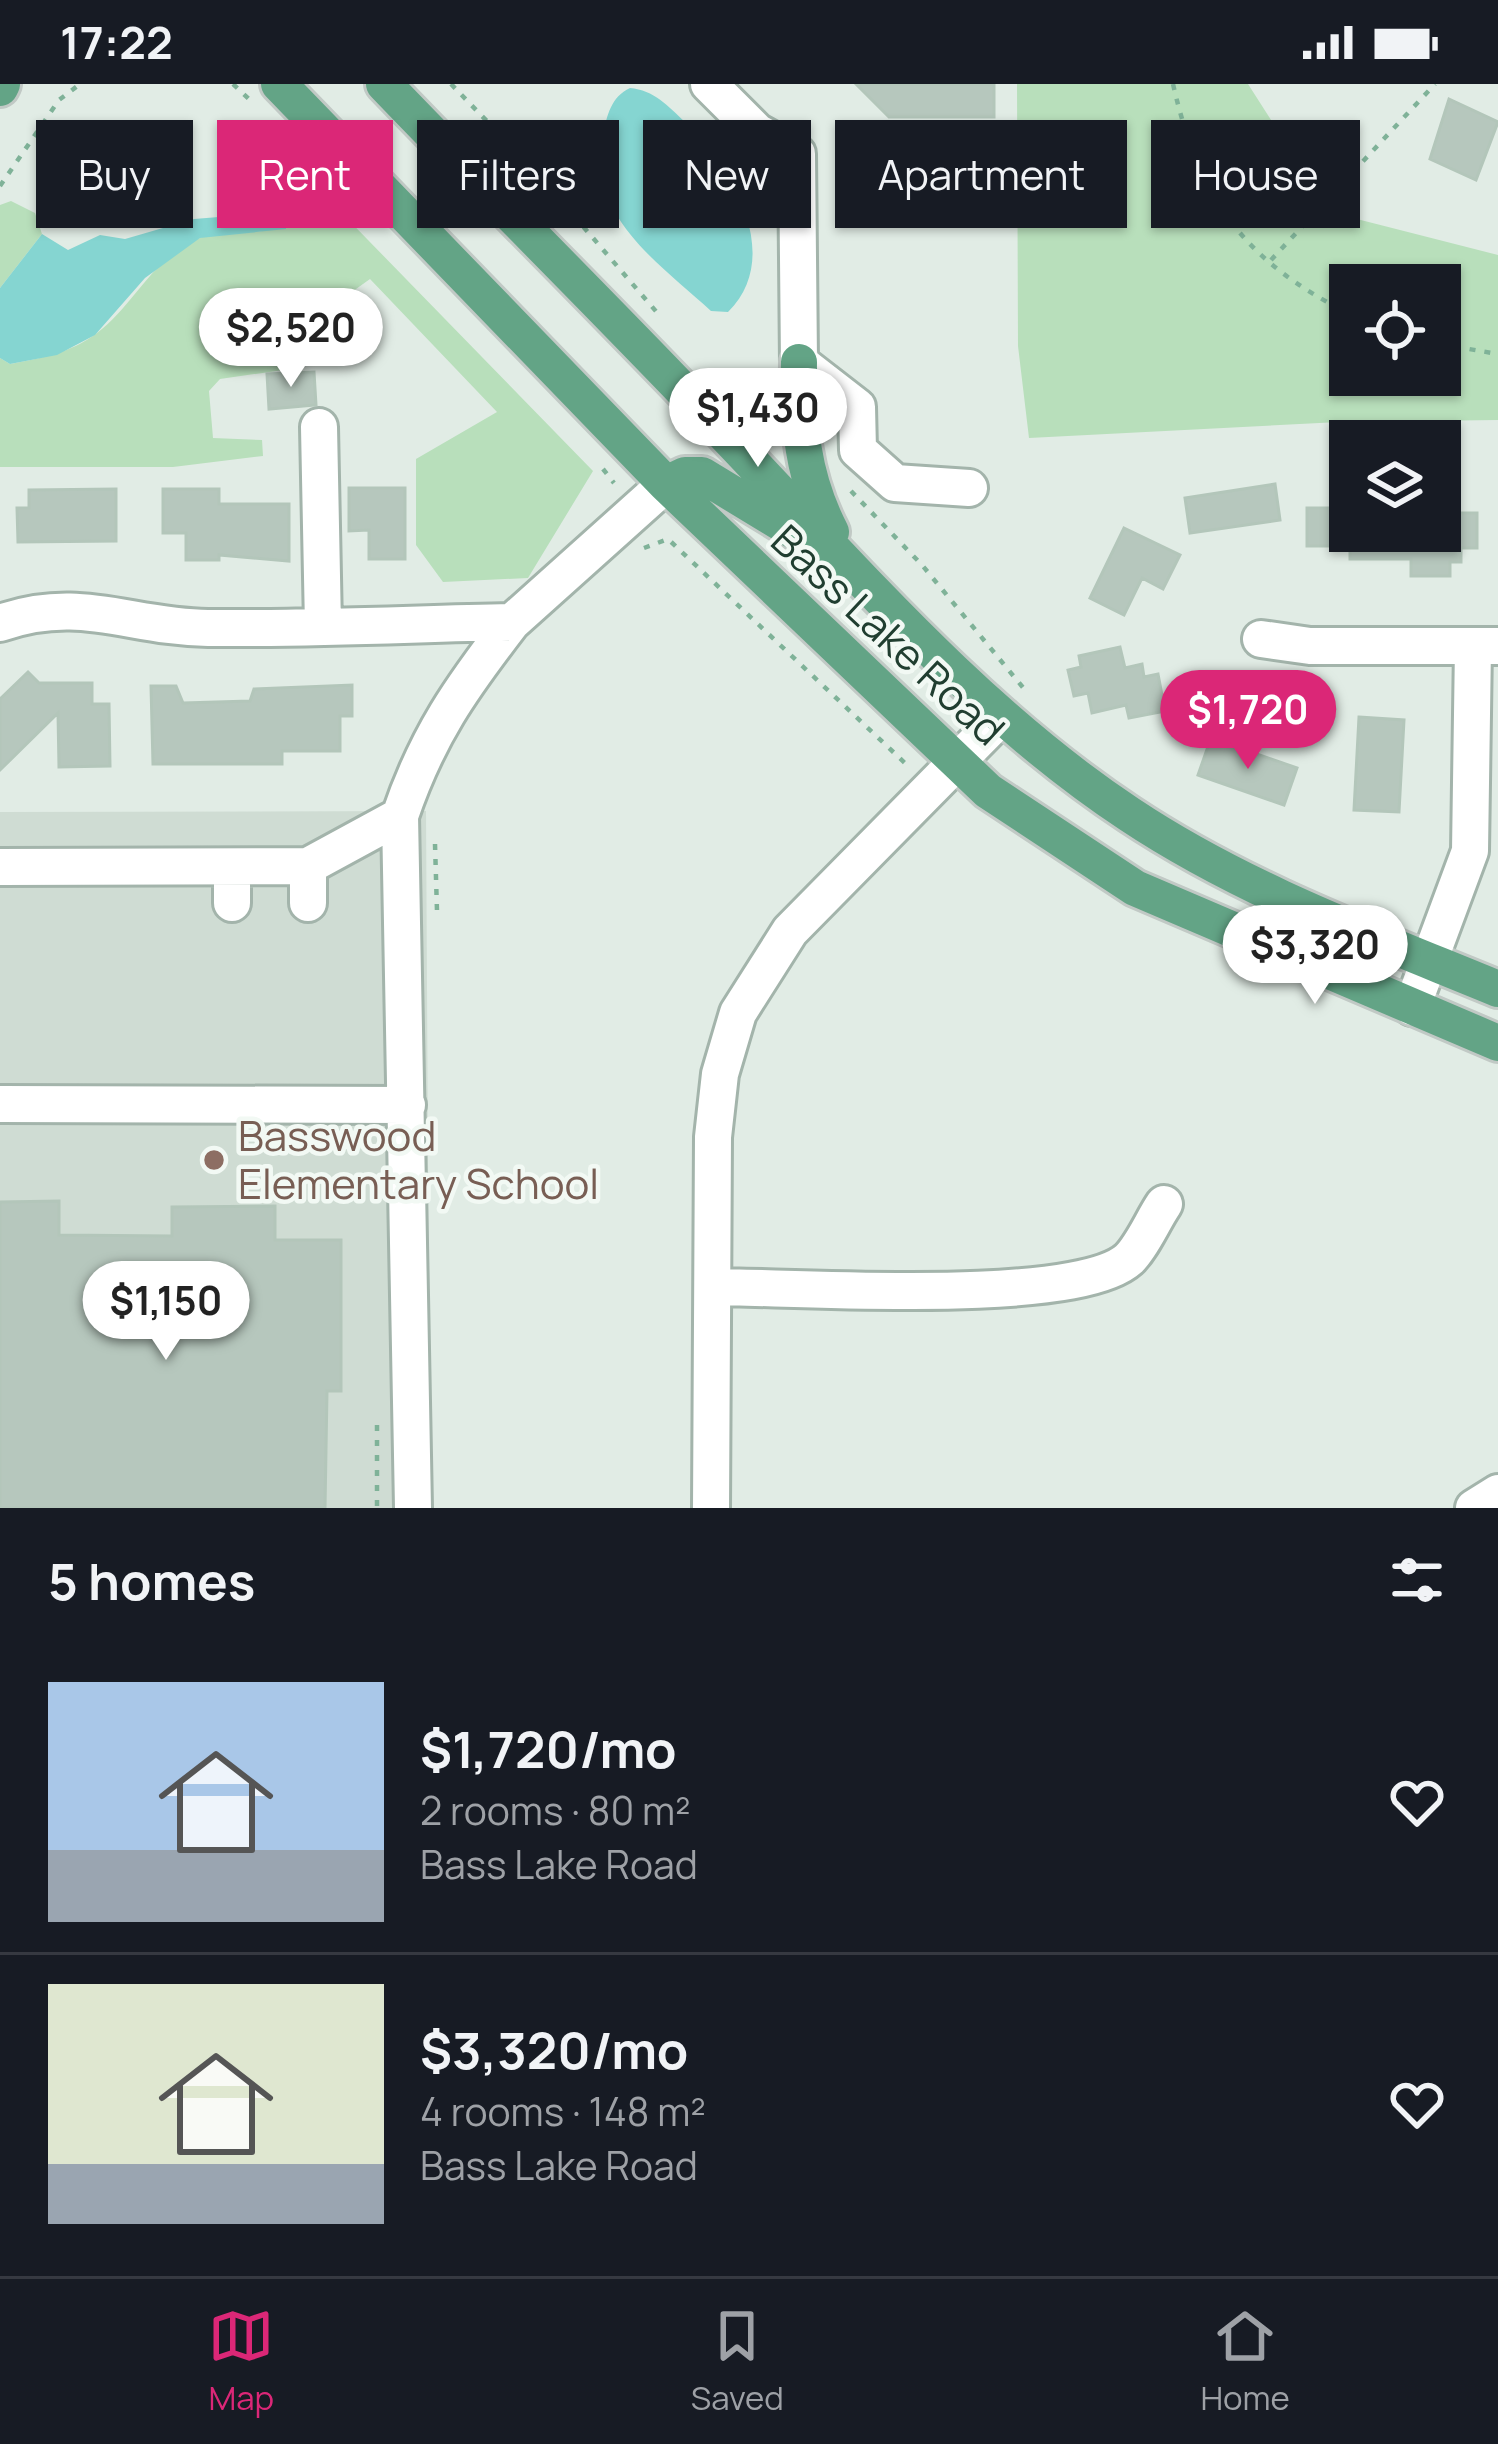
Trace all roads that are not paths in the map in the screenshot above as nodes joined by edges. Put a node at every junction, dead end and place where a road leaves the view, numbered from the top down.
1 (279, 84) edge
2 (384, 84) edge
3 (417, 84) edge
4 (709, 84) edge
5 (569, 272) junction
6 (799, 362) junction
7 (319, 428) dead end
8 (666, 484) junction
9 (969, 488) dead end
10 (846, 562) junction
11 (0, 622) edge
12 (512, 622) junction
13 (323, 626) junction
14 (1261, 639) dead end
15 (1485, 646) edge
16 (1018, 707) junction
17 (956, 763) junction
18 (400, 816) junction
19 (308, 866) junction
20 (0, 867) edge
21 (308, 903) dead end
22 (1431, 961) junction
23 (1498, 989) edge
24 (1412, 1007) junction
25 (1498, 1042) edge
26 (0, 1103) edge
27 (406, 1105) junction
28 (1164, 1204) dead end
29 (714, 1287) junction
30 (1498, 1493) edge
31 (413, 1508) edge
32 (711, 1508) edge
33 (1474, 1508) edge

1 - 8 main road, Bass Lake Road
2 - 5 main road, Bass Lake Road
3 - 5 main road
4 - 6 street
5 - 10 main road, Bass Lake Road
6 - 9 street
6 - 10 main road
7 - 13 street
8 - 10 main road
8 - 12 street
8 - 17 main road, Bass Lake Road
10 - 16 main road, Bass Lake Road
11 - 13 street
12 - 13 street
12 - 18 street
14 - 15 street
15 - 22 street
16 - 17 street
16 - 22 main road, Bass Lake Road
17 - 24 main road, Bass Lake Road
17 - 29 street
18 - 19 street
18 - 27 street
19 - 20 street
19 - 21 street
22 - 23 main road, Bass Lake Road
22 - 24 street
24 - 25 main road, Bass Lake Road
26 - 27 street
27 - 31 street
28 - 29 street
29 - 32 street
30 - 33 street

